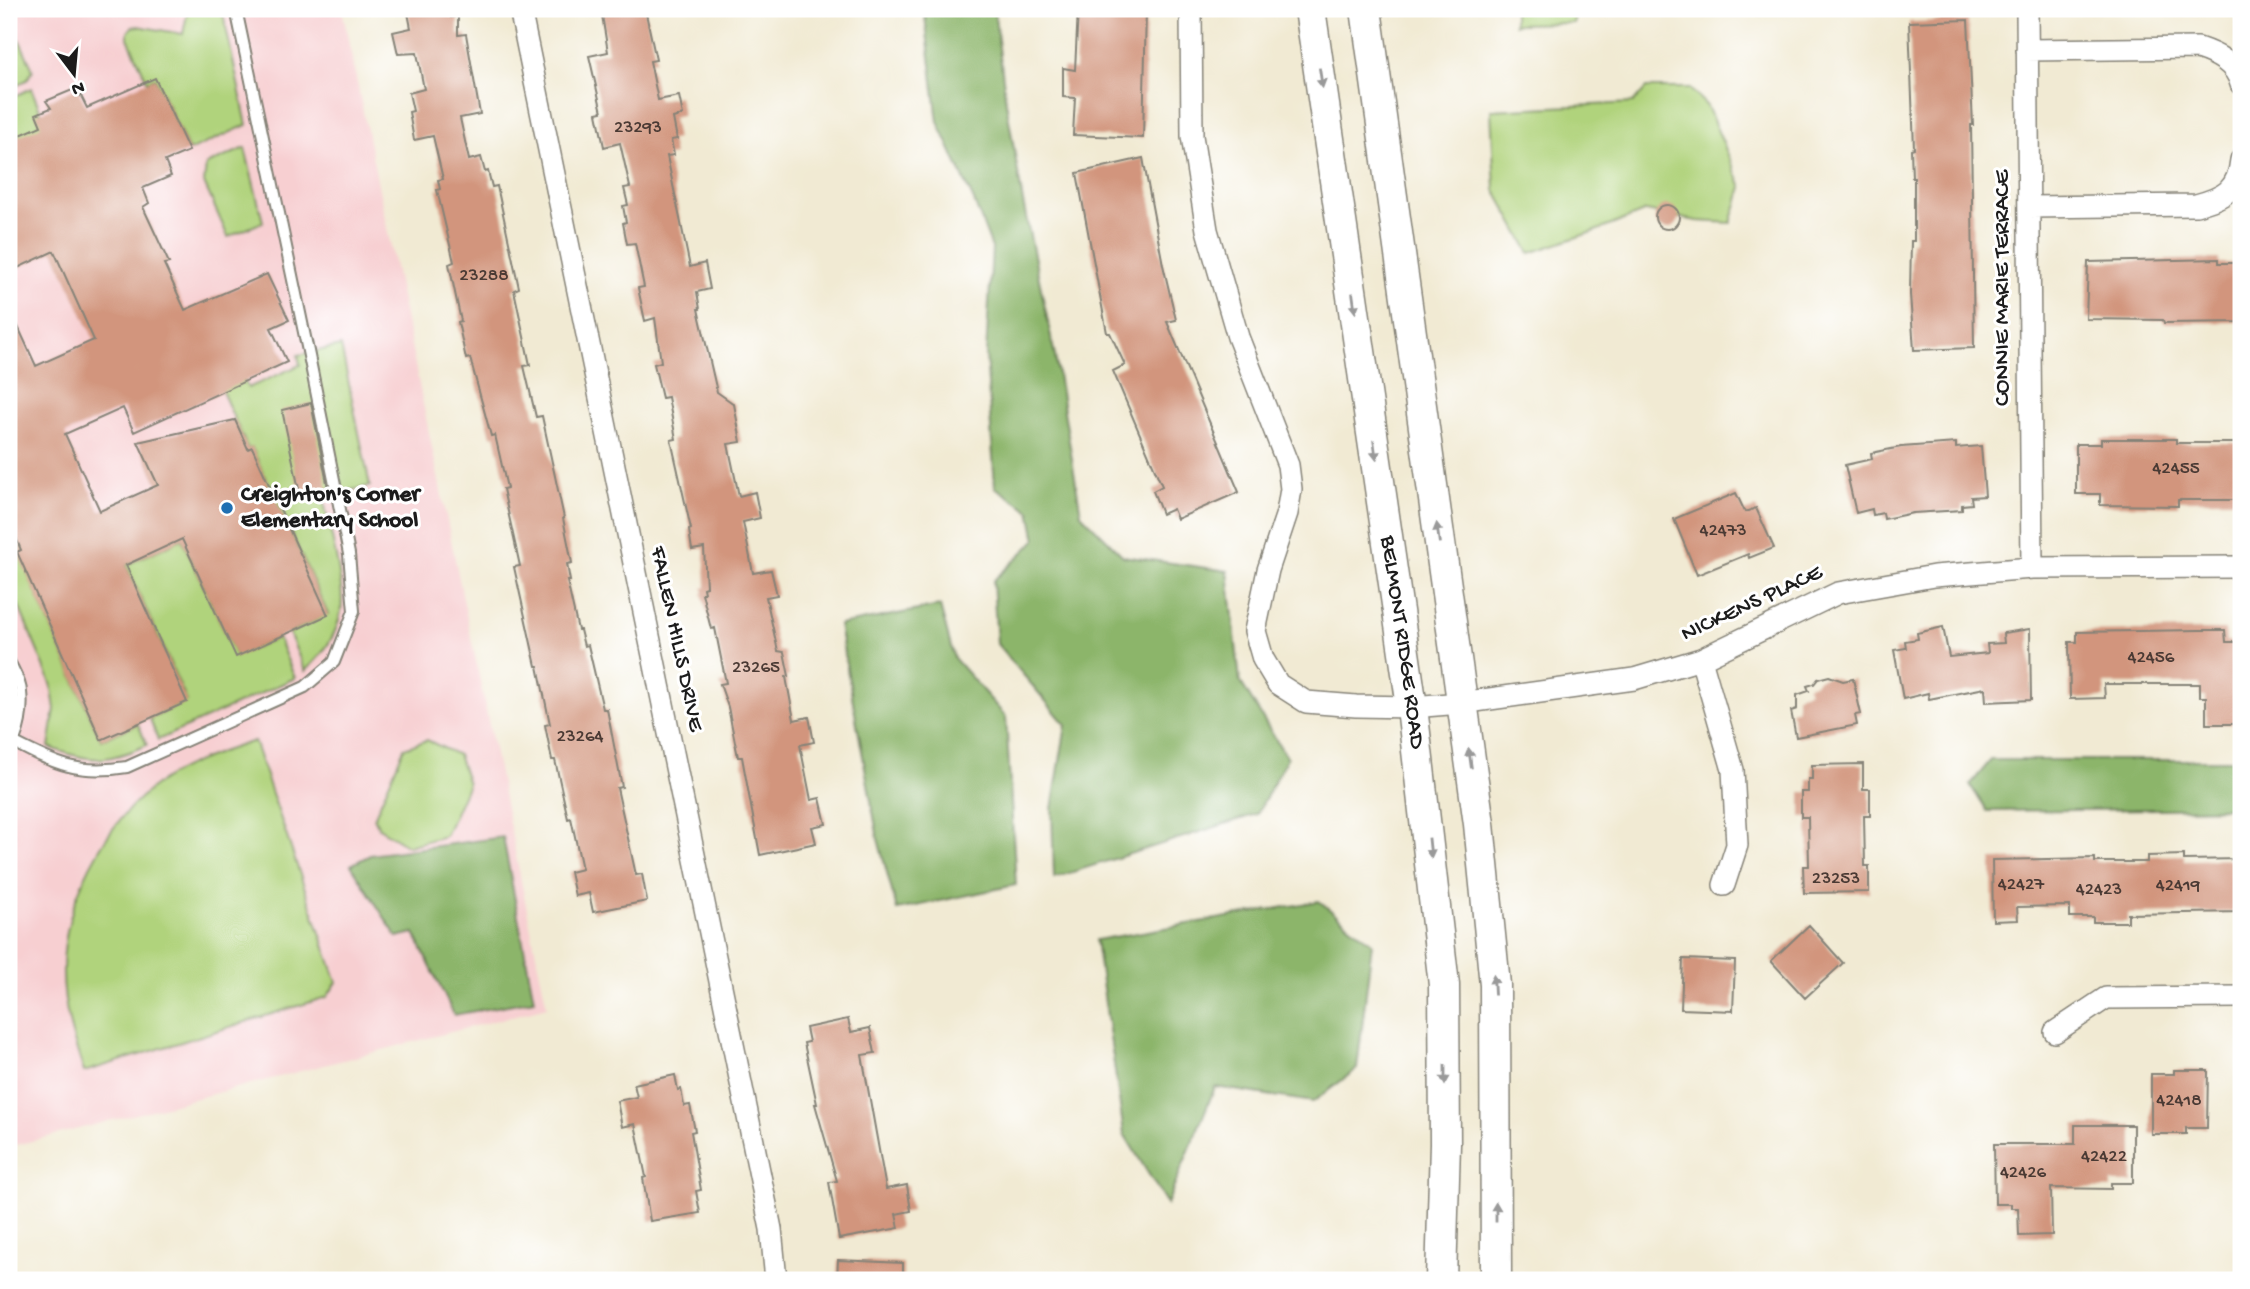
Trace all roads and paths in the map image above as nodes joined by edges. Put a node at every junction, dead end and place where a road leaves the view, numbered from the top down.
1 (236, 9) edge
2 (520, 9) edge
3 (1191, 9) edge
4 (1310, 9) edge
5 (1366, 9) edge
6 (2027, 9) edge
7 (2027, 50) junction
8 (2241, 84) edge
9 (2241, 160) edge
10 (2030, 207) junction
11 (2241, 566) edge
12 (2032, 568) junction
13 (1701, 660) junction
14 (9, 661) edge
15 (1461, 703) junction
16 (1412, 707) junction
17 (11, 744) edge
18 (1724, 885) dead end
19 (2241, 996) edge
20 (2055, 1032) dead end
21 (776, 1280) edge
22 (1441, 1280) edge
23 (1496, 1280) edge

1 - 17 lane
2 - 21 street, FALLEN HILLS DRIVE
3 - 16 street, NICKENS PLACE
4 -> 16 main road, BELMONT RIDGE ROAD
15 -> 5 main road
6 - 7 street, CONNIE MARIE TERRACE
7 - 8 street
7 - 10 street, CONNIE MARIE TERRACE
9 - 10 street
10 - 12 street, CONNIE MARIE TERRACE
11 - 12 street, NICKENS PLACE
12 - 13 street, NICKENS PLACE
13 - 15 street, NICKENS PLACE
13 - 18 street
14 - 17 lane
15 - 16 street, NICKENS PLACE
23 -> 15 main road
16 -> 22 main road, BELMONT RIDGE ROAD
19 - 20 street

